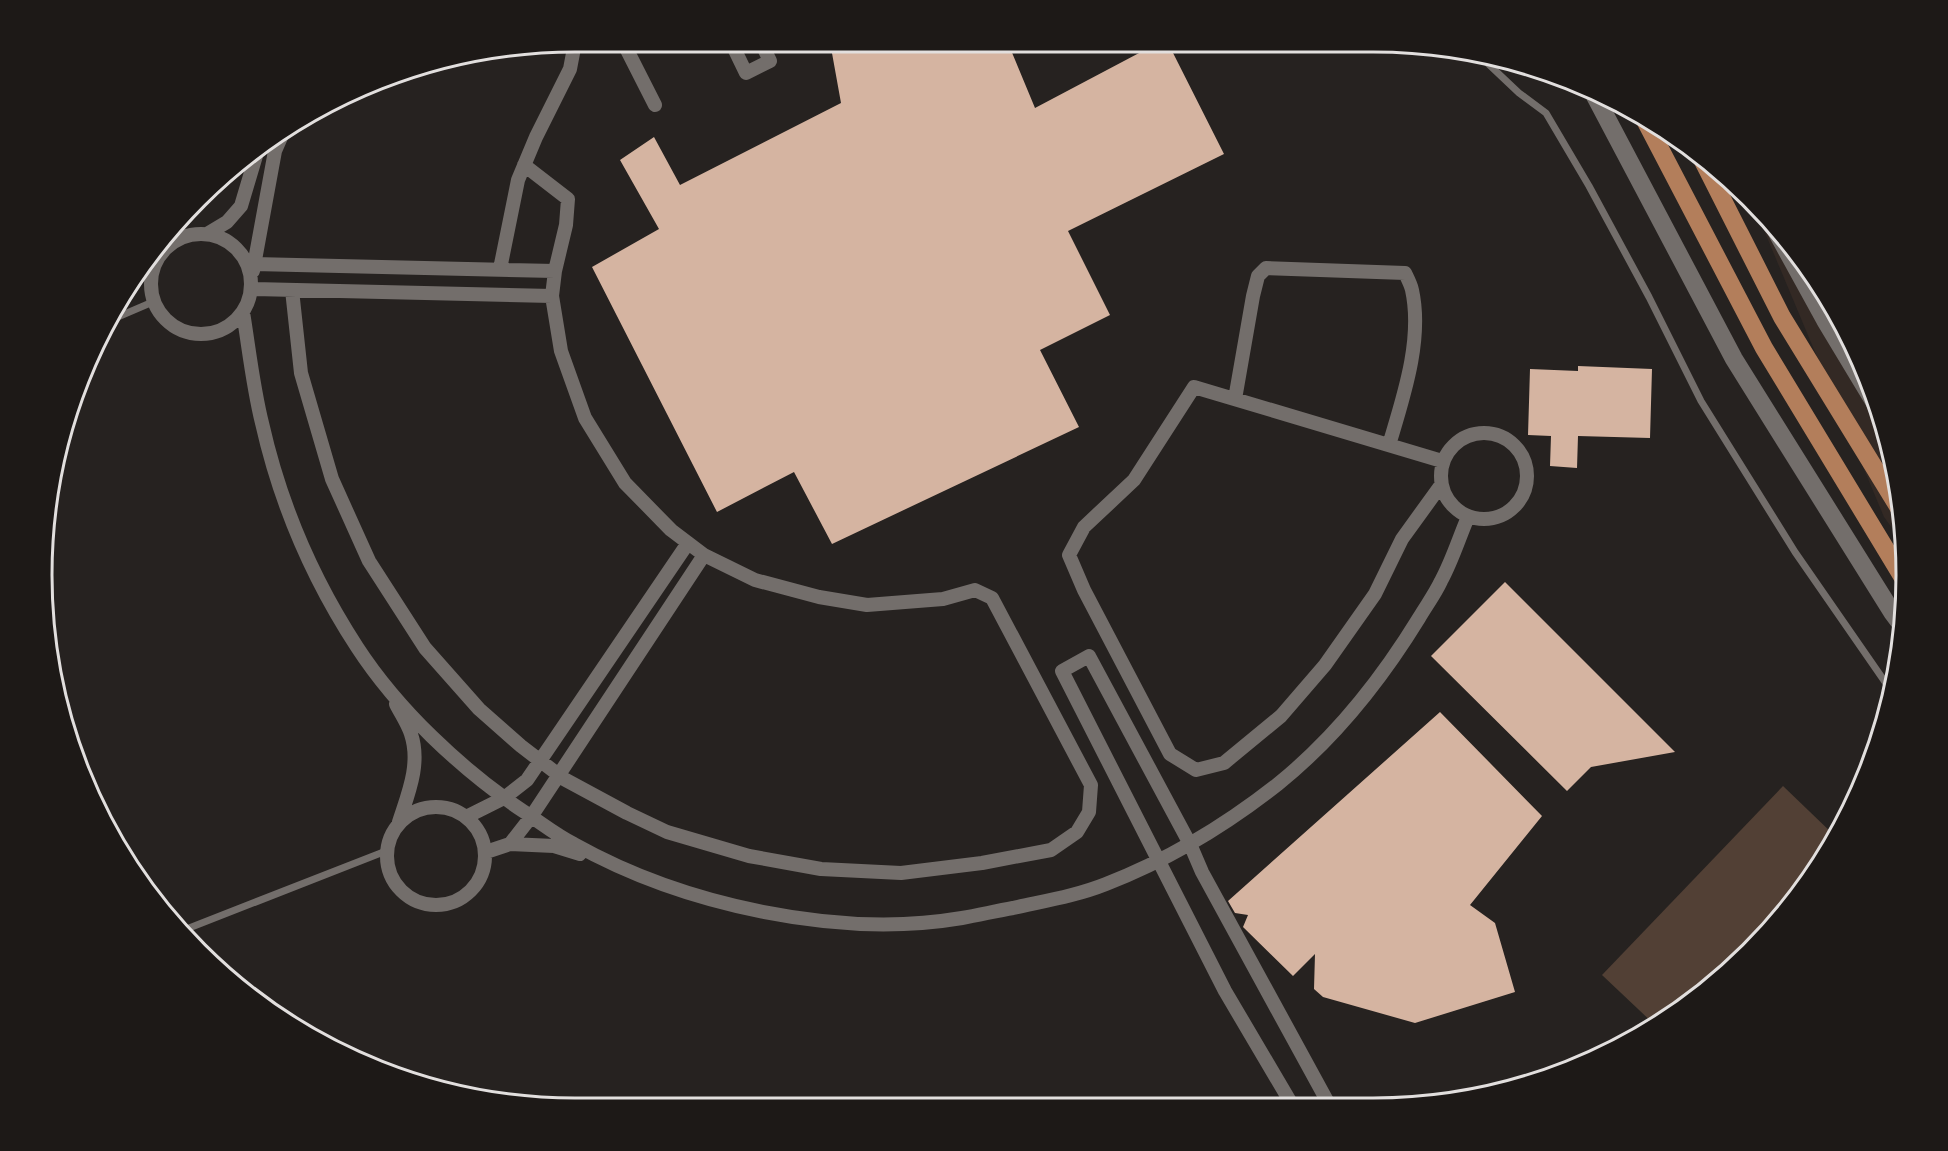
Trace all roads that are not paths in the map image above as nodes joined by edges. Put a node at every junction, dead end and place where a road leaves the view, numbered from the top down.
1 (573, 52) edge
2 (628, 52) edge
3 (736, 52) edge
4 (766, 52) edge
5 (1491, 66) edge
6 (1599, 104) edge
7 (655, 105) dead end
8 (1653, 135) edge
9 (277, 147) edge
10 (253, 164) edge
11 (524, 165) junction
12 (1711, 177) edge
13 (207, 234) junction
14 (172, 243) edge
15 (156, 264) edge
16 (254, 264) junction
17 (500, 269) junction
18 (555, 271) junction
19 (1801, 277) edge
20 (251, 284) junction
21 (1808, 287) edge
22 (292, 290) junction
23 (552, 296) junction
24 (155, 301) junction
25 (243, 312) junction
26 (123, 314) edge
27 (1235, 399) junction
28 (1389, 445) junction
29 (1442, 461) junction
30 (1441, 485) junction
31 (1888, 490) edge
32 (1468, 517) junction
33 (688, 543) junction
34 (704, 555) junction
35 (1895, 565) edge
36 (1894, 614) edge
37 (1884, 681) edge
38 (387, 686) junction
39 (540, 760) junction
40 (559, 775) junction
41 (504, 798) junction
42 (466, 817) junction
43 (531, 817) junction
44 (399, 822) junction
45 (510, 844) junction
46 (1190, 844) junction
47 (386, 851) junction
48 (486, 852) junction
49 (1157, 861) junction
50 (618, 866) junction
51 (190, 928) edge
52 (1288, 1098) edge
53 (1326, 1098) edge

1 - 11 street
2 - 7 street
3 - 4 street
5 - 37 lane
6 - 36 main road
8 - 35 main road
9 - 16 street
10 - 13 street
11 - 17 street
11 - 18 street
12 - 31 main road
13 - 14 street
13 - 20 street
15 - 24 street
16 - 17 street
16 - 20 street
17 - 18 street
18 - 23 street
19 - 21 main road
20 - 22 street
20 - 25 street
22 - 23 street
22 - 39 street
23 - 33 street
24 - 25 street
24 - 26 lane
25 - 38 street
27 - 28 street
27 - 28 street
27 - 30 street
28 - 29 street
29 - 30 street
29 - 32 street
30 - 32 street
32 - 46 street
33 - 34 street
33 - 39 street
34 - 40 street
34 - 40 street
38 - 41 street
38 - 44 street
39 - 40 street
39 - 41 street
40 - 43 street
41 - 42 street
41 - 43 street
42 - 44 street
42 - 48 street
43 - 45 street
43 - 50 street
44 - 47 street
45 - 48 street
45 - 50 street
46 - 49 street
46 - 49 street
46 - 53 street
47 - 48 street
47 - 51 lane
49 - 50 street
49 - 52 street

